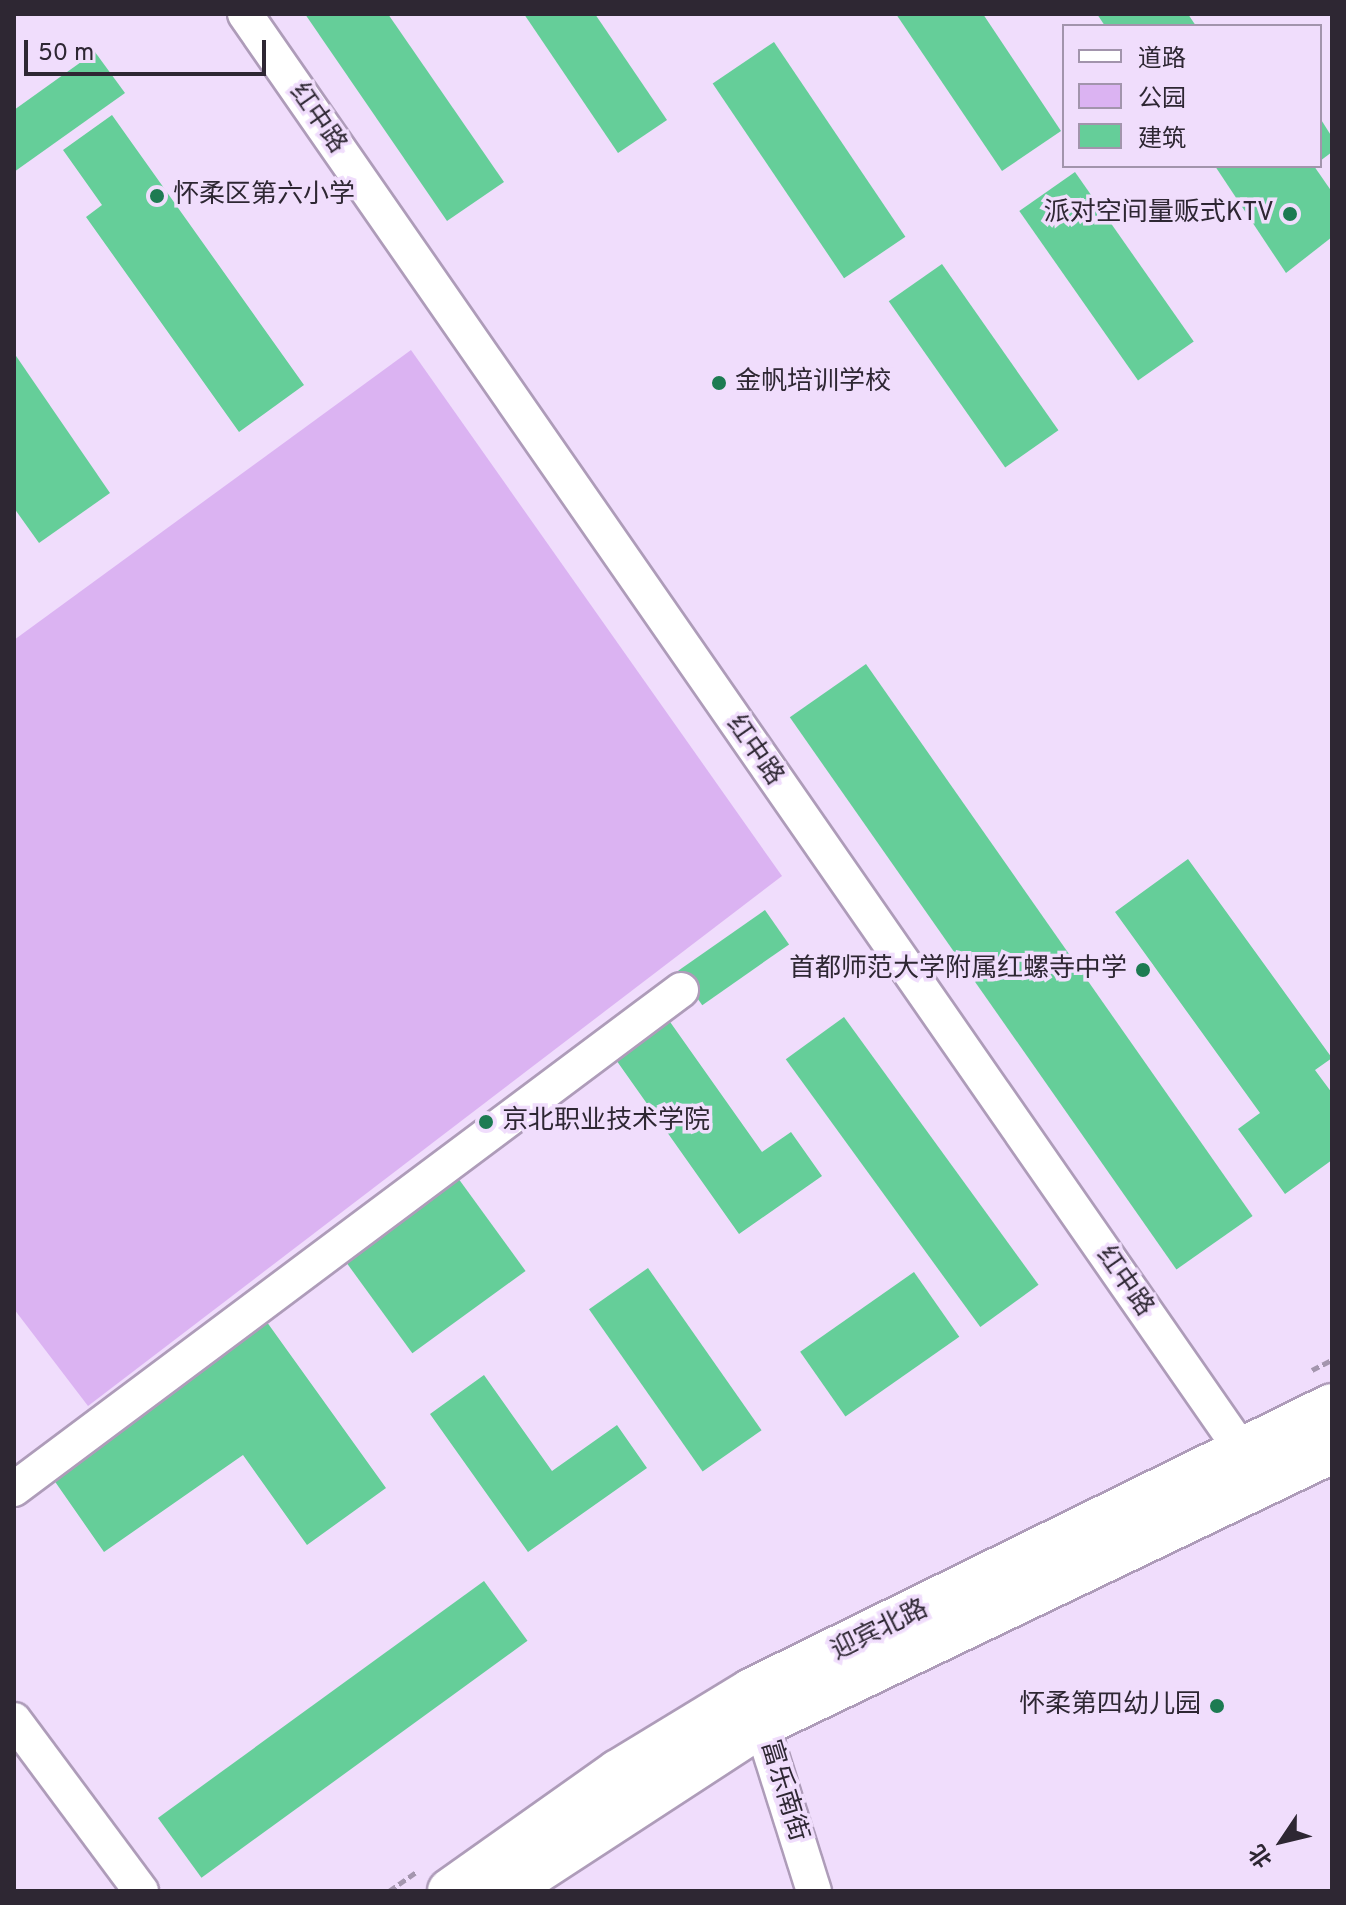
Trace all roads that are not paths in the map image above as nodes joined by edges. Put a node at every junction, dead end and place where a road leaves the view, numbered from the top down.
1 (245, 14) edge
2 (681, 990) dead end
3 (1332, 1406) edge
4 (1332, 1451) edge
5 (1254, 1468) junction
6 (14, 1489) edge
7 (757, 1708) junction
8 (14, 1720) edge
9 (141, 1891) edge
10 (450, 1891) edge
11 (506, 1891) edge
12 (814, 1891) edge

1 - 5 street, 红中路
2 - 6 street
3 - 5 main road, 迎宾北路
4 - 5 main road, 迎宾北路
5 - 7 main road, 迎宾北路
7 - 10 main road, 迎宾北路
7 - 11 main road, 迎宾北路
7 - 12 street, 富乐南街
8 - 9 street

